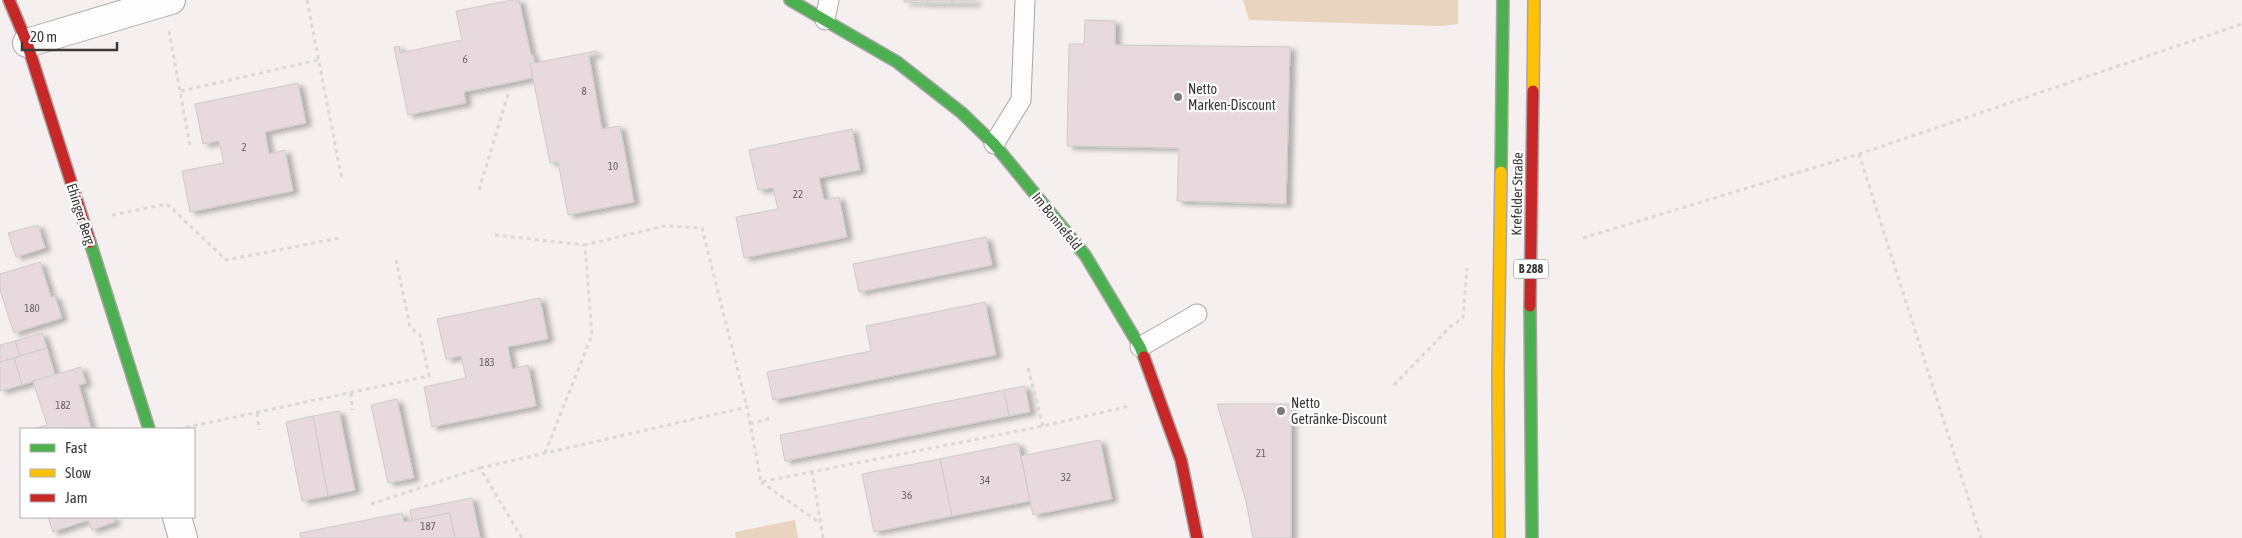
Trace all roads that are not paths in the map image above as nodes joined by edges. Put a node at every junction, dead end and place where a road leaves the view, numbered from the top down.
1 (9, 0) edge
2 (790, 0) edge
3 (829, 0) edge
4 (1025, 0) edge
5 (1503, 0) edge
6 (1534, 0) edge
7 (167, 1) edge
8 (825, 20) junction
9 (27, 43) junction
10 (994, 144) junction
11 (1196, 314) dead end
12 (1140, 346) junction
13 (149, 428) edge
14 (176, 518) edge
15 (183, 538) edge
16 (1197, 538) edge
17 (1499, 538) edge
18 (1532, 538) edge

1 - 9 street, Ehinger Berg
2 - 8 street, Im Bonnefeld
3 - 8 lane
4 - 10 lane
5 - 17 street, Krefelder Straße / B 288
6 - 18 street, Krefelder Straße / B 288
7 - 9 street
8 - 10 street, Im Bonnefeld
9 - 13 street, Ehinger Berg
10 - 12 street, Im Bonnefeld
11 - 12 lane
12 - 16 street, Im Bonnefeld
14 - 15 street

